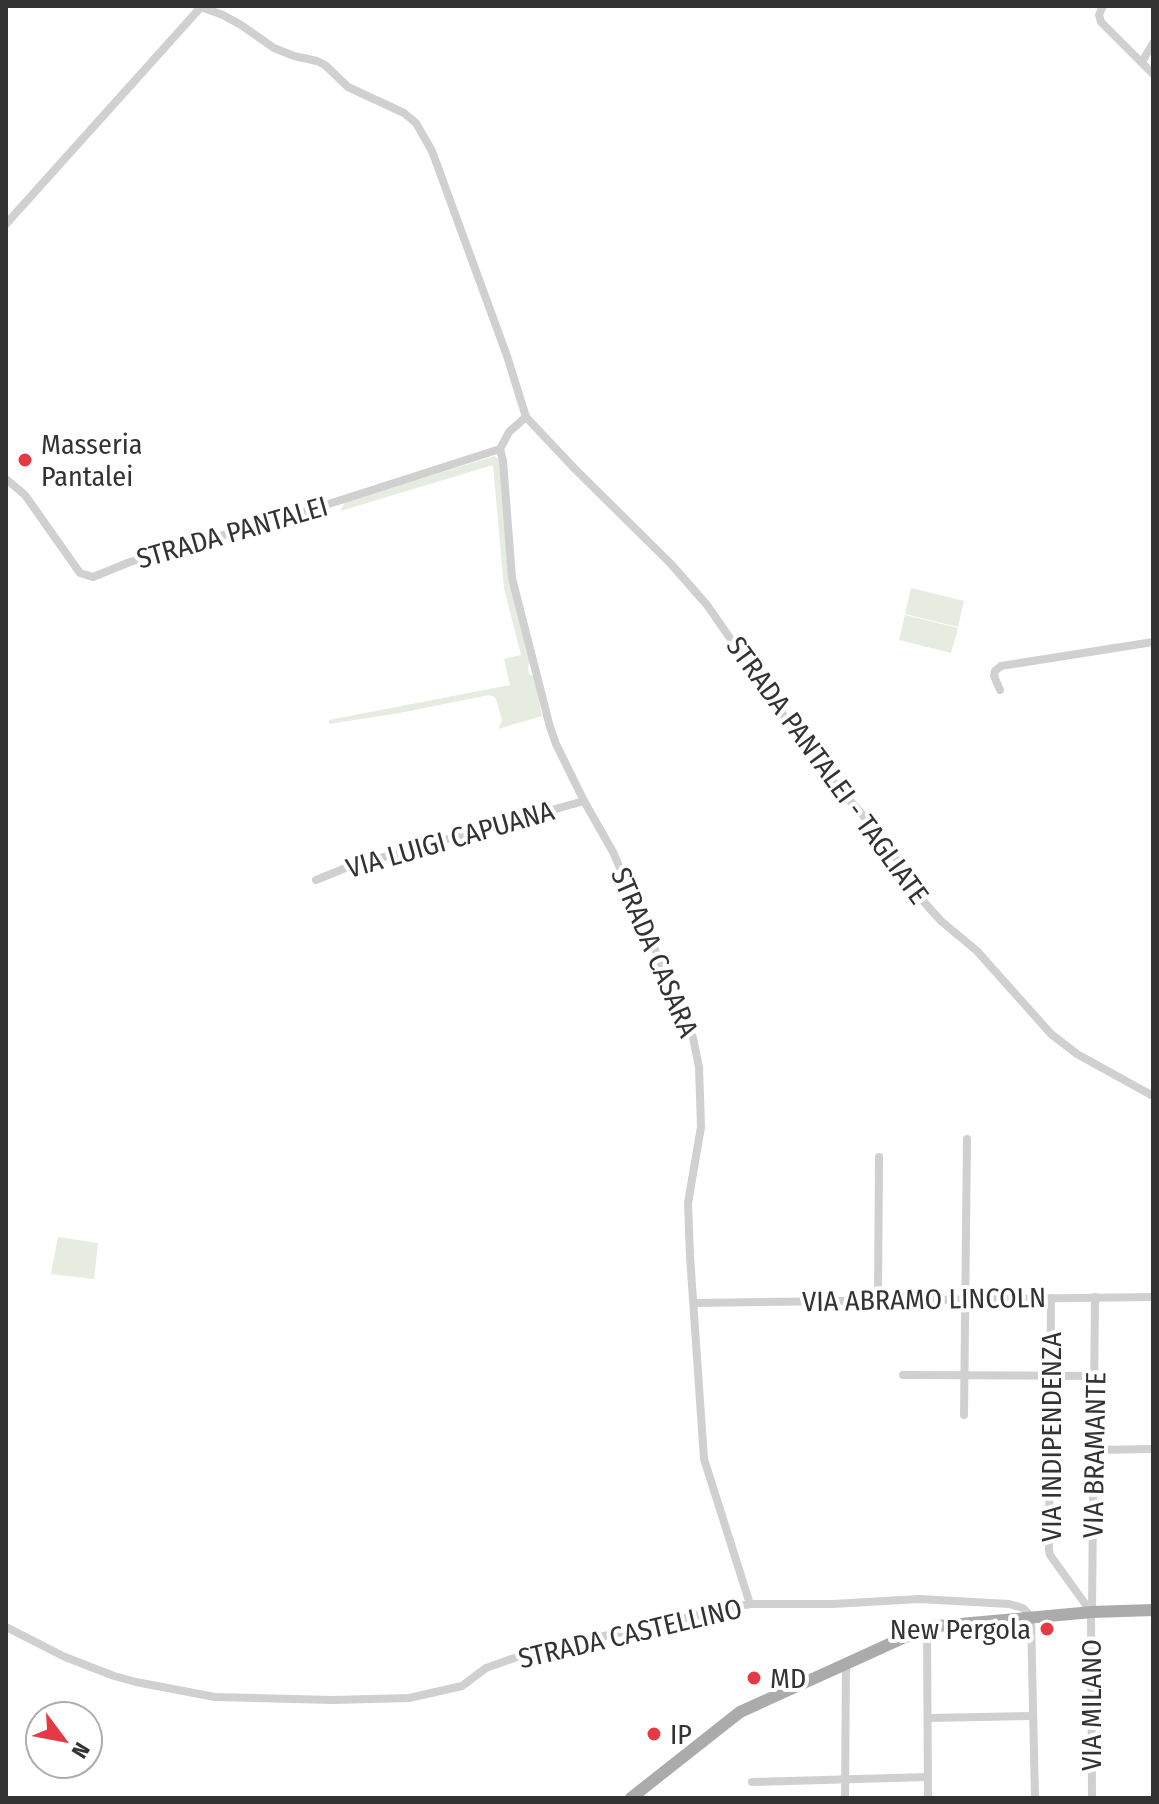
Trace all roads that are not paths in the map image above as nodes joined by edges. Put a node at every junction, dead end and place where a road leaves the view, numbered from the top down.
1 (200, 6) edge
2 (1103, 6) edge
3 (1153, 43) edge
4 (1142, 62) junction
5 (1153, 74) edge
6 (6, 224) edge
7 (526, 417) junction
8 (500, 449) junction
9 (6, 479) edge
10 (1153, 642) edge
11 (1000, 690) dead end
12 (584, 801) junction
13 (316, 880) dead end
14 (1153, 1096) edge
15 (967, 1139) dead end
16 (879, 1157) dead end
17 (1095, 1297) junction
18 (1153, 1297) edge
19 (1051, 1298) junction
20 (965, 1299) junction
21 (878, 1300) junction
22 (694, 1303) junction
23 (903, 1375) dead end
24 (965, 1375) junction
25 (1050, 1376) junction
26 (1095, 1376) junction
27 (964, 1415) dead end
28 (1153, 1449) edge
29 (1095, 1450) junction
30 (750, 1604) junction
31 (1153, 1610) edge
32 (1091, 1612) junction
33 (1031, 1617) junction
34 (6, 1627) edge
35 (927, 1627) junction
36 (846, 1662) junction
37 (1033, 1716) junction
38 (928, 1718) junction
39 (928, 1777) junction
40 (845, 1780) junction
41 (752, 1782) dead end
42 (631, 1798) edge
43 (845, 1798) edge
44 (928, 1798) edge
45 (1035, 1798) edge
46 (1092, 1798) edge

1 - 6 street
1 - 7 street
2 - 4 street
3 - 4 street
4 - 5 street
7 - 8 street
7 - 14 street, STRADA PANTALEI - TAGLIATE
8 - 9 street, STRADA PANTALEI
8 - 12 street, STRADA CASARA
10 - 11 street
12 - 13 street, VIA LUIGI CAPUANA
12 - 22 street, STRADA CASARA
15 - 20 street
16 - 21 street
17 - 18 street, VIA ABRAMO LINCOLN
17 - 19 street, VIA ABRAMO LINCOLN
17 - 26 street, VIA BRAMANTE
19 - 20 street, VIA ABRAMO LINCOLN
19 - 25 street, VIA INDIPENDENZA
20 - 21 street, VIA ABRAMO LINCOLN
20 - 24 street
21 - 22 street, VIA ABRAMO LINCOLN
22 - 30 street, STRADA CASARA
23 - 24 street
24 - 25 street
24 - 27 street
25 - 26 street
25 - 32 street, VIA INDIPENDENZA
26 - 29 street, VIA BRAMANTE
28 - 29 street
29 - 32 street, VIA BRAMANTE
30 - 33 street, STRADA CASTELLINO
30 - 34 street, STRADA CASTELLINO
31 - 32 main road
32 - 33 main road
32 - 46 street, VIA MILANO
33 - 35 main road
33 - 37 street
35 - 36 main road
35 - 38 street
36 - 40 street
36 - 42 main road
37 - 38 street
37 - 45 street
38 - 39 street
39 - 40 street
39 - 44 street
40 - 41 street
40 - 43 street

